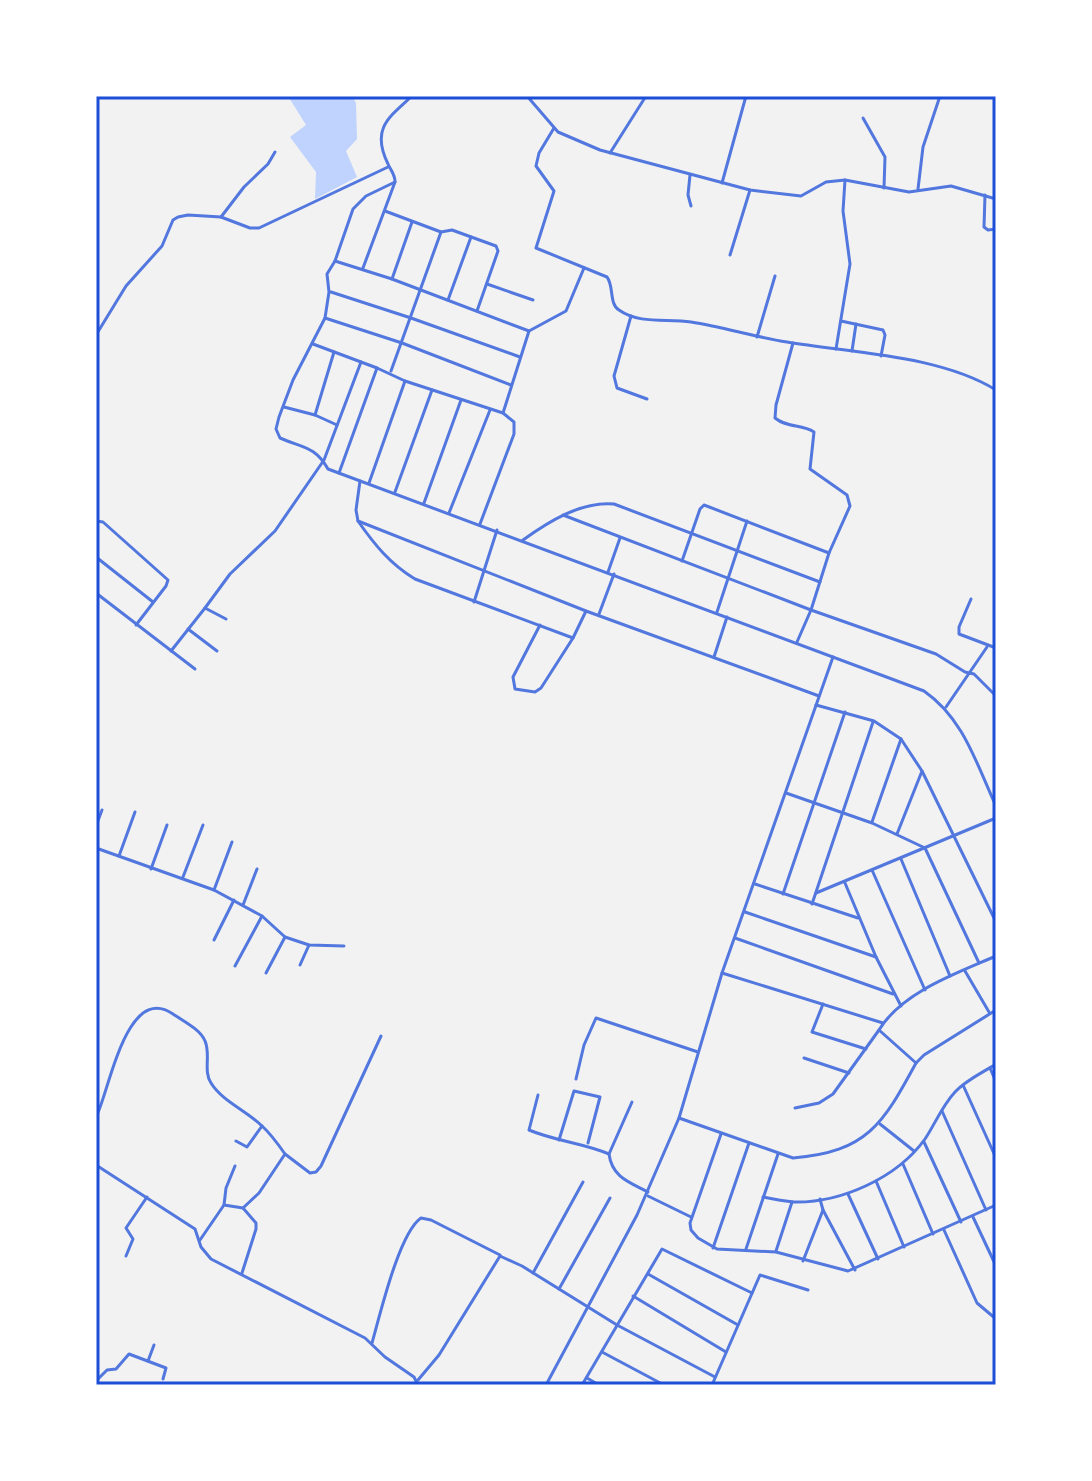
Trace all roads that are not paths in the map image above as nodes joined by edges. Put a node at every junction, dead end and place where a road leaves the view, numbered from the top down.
1 (412, 96) edge
2 (527, 96) edge
3 (646, 96) edge
4 (746, 96) edge
5 (940, 96) edge
6 (863, 118) dead end
7 (554, 128) junction
8 (275, 152) dead end
9 (610, 153) junction
10 (389, 167) junction
11 (690, 175) junction
12 (845, 180) junction
13 (395, 182) junction
14 (722, 183) junction
15 (884, 188) junction
16 (750, 190) junction
17 (918, 190) junction
18 (985, 195) junction
19 (996, 199) edge
20 (691, 206) dead end
21 (385, 211) junction
22 (221, 217) junction
23 (412, 222) junction
24 (996, 229) edge
25 (441, 232) junction
26 (471, 237) junction
27 (730, 255) dead end
28 (335, 261) junction
29 (584, 268) junction
30 (362, 269) junction
31 (775, 276) dead end
32 (392, 279) junction
33 (487, 284) junction
34 (421, 290) junction
35 (329, 292) junction
36 (448, 300) junction
37 (533, 300) dead end
38 (477, 311) junction
39 (631, 316) junction
40 (325, 318) junction
41 (411, 318) junction
42 (841, 321) junction
43 (856, 324) junction
44 (529, 331) junction
45 (96, 335) edge
46 (757, 337) junction
47 (402, 343) junction
48 (793, 343) junction
49 (313, 344) junction
50 (836, 349) junction
51 (852, 351) junction
52 (334, 352) junction
53 (881, 356) junction
54 (520, 357) junction
55 (361, 362) junction
56 (377, 368) junction
57 (390, 373) junction
58 (405, 381) junction
59 (511, 385) junction
60 (432, 390) junction
61 (996, 390) edge
62 (647, 399) dead end
63 (461, 400) junction
64 (283, 406) junction
65 (490, 410) junction
66 (503, 413) junction
67 (315, 415) junction
68 (337, 425) junction
69 (324, 460) junction
70 (339, 473) junction
71 (360, 481) junction
72 (369, 483) junction
73 (395, 492) junction
74 (424, 503) junction
75 (449, 513) junction
76 (563, 515) junction
77 (96, 521) edge
78 (358, 521) junction
79 (747, 521) junction
80 (480, 524) junction
81 (497, 530) junction
82 (691, 532) junction
83 (620, 538) junction
84 (523, 540) junction
85 (739, 549) junction
86 (829, 553) junction
87 (96, 557) edge
88 (682, 561) junction
89 (486, 572) junction
90 (611, 573) junction
91 (729, 578) junction
92 (820, 582) junction
93 (96, 593) edge
94 (971, 599) dead end
95 (153, 602) junction
96 (474, 602) junction
97 (205, 608) junction
98 (811, 610) junction
99 (586, 611) junction
100 (717, 613) junction
101 (599, 614) junction
102 (727, 617) junction
103 (226, 619) dead end
104 (136, 625) junction
105 (540, 625) junction
106 (188, 629) junction
107 (573, 638) junction
108 (797, 643) junction
109 (987, 647) junction
110 (996, 648) edge
111 (171, 651) junction
112 (217, 651) dead end
113 (714, 657) junction
114 (833, 657) junction
115 (195, 669) dead end
116 (968, 673) junction
117 (819, 696) junction
118 (996, 696) edge
119 (816, 705) junction
120 (946, 708) junction
121 (845, 712) junction
122 (874, 721) junction
123 (901, 739) junction
124 (922, 771) junction
125 (786, 793) junction
126 (813, 804) junction
127 (996, 806) edge
128 (102, 810) dead end
129 (135, 812) dead end
130 (842, 813) junction
131 (996, 818) edge
132 (872, 823) junction
133 (167, 825) dead end
134 (203, 825) dead end
135 (96, 826) edge
136 (897, 834) junction
137 (957, 837) junction
138 (232, 842) dead end
139 (96, 848) edge
140 (925, 848) junction
141 (119, 856) junction
142 (901, 859) junction
143 (151, 869) junction
144 (257, 869) dead end
145 (872, 870) junction
146 (183, 877) junction
147 (844, 882) junction
148 (755, 884) junction
149 (214, 890) junction
150 (816, 893) junction
151 (783, 894) junction
152 (234, 900) junction
153 (812, 904) junction
154 (243, 905) junction
155 (745, 912) junction
156 (262, 916) junction
157 (858, 918) junction
158 (996, 922) edge
159 (285, 937) junction
160 (735, 938) junction
161 (214, 940) dead end
162 (309, 945) junction
163 (344, 946) dead end
164 (996, 956) edge
165 (876, 957) junction
166 (979, 963) junction
167 (300, 965) dead end
168 (235, 966) dead end
169 (965, 970) junction
170 (266, 973) dead end
171 (722, 973) junction
172 (950, 976) junction
173 (925, 990) junction
174 (893, 994) junction
175 (823, 1004) junction
176 (901, 1006) junction
177 (996, 1010) edge
178 (989, 1012) junction
179 (883, 1023) junction
180 (879, 1030) junction
181 (381, 1036) dead end
182 (866, 1049) junction
183 (698, 1052) junction
184 (804, 1058) dead end
185 (916, 1063) junction
186 (996, 1064) edge
187 (990, 1068) junction
188 (849, 1073) junction
189 (576, 1079) dead end
190 (996, 1082) edge
191 (963, 1085) junction
192 (538, 1095) dead end
193 (632, 1102) dead end
194 (795, 1108) dead end
195 (942, 1111) junction
196 (96, 1117) edge
197 (679, 1118) junction
198 (880, 1124) junction
199 (262, 1126) junction
200 (721, 1134) junction
201 (559, 1140) junction
202 (236, 1141) dead end
203 (923, 1141) junction
204 (749, 1143) junction
205 (588, 1145) junction
206 (914, 1151) junction
207 (285, 1154) junction
208 (609, 1154) junction
209 (778, 1154) junction
210 (996, 1158) edge
211 (903, 1163) junction
212 (96, 1165) edge
213 (235, 1166) dead end
214 (876, 1180) junction
215 (583, 1182) dead end
216 (848, 1193) junction
217 (647, 1195) junction
218 (147, 1197) junction
219 (763, 1197) junction
220 (610, 1198) dead end
221 (820, 1199) junction
222 (792, 1202) junction
223 (224, 1205) junction
224 (996, 1205) edge
225 (243, 1208) junction
226 (823, 1210) junction
227 (986, 1210) junction
228 (691, 1217) junction
229 (973, 1217) junction
230 (961, 1222) junction
231 (944, 1230) junction
232 (933, 1234) junction
233 (200, 1240) junction
234 (904, 1247) junction
235 (713, 1248) junction
236 (746, 1249) junction
237 (776, 1252) junction
238 (126, 1256) dead end
239 (500, 1256) junction
240 (878, 1259) junction
241 (803, 1261) junction
242 (996, 1266) edge
243 (855, 1270) junction
244 (646, 1273) junction
245 (242, 1274) junction
246 (533, 1274) junction
247 (558, 1290) junction
248 (808, 1290) dead end
249 (752, 1293) junction
250 (633, 1296) junction
251 (588, 1308) junction
252 (996, 1319) edge
253 (617, 1325) junction
254 (738, 1325) junction
255 (372, 1343) junction
256 (154, 1345) dead end
257 (602, 1352) junction
258 (726, 1352) junction
259 (148, 1361) junction
260 (715, 1377) junction
261 (587, 1378) junction
262 (163, 1379) dead end
263 (96, 1381) edge
264 (418, 1383) edge
265 (546, 1385) edge
266 (582, 1385) edge
267 (599, 1385) edge
268 (664, 1385) edge
269 (712, 1385) edge

1 - 10 street
2 - 7 street
3 - 9 street
4 - 14 street
5 - 17 street
6 - 15 street
7 - 9 street
7 - 29 street
8 - 22 street
9 - 11 street
10 - 13 street
10 - 22 street
11 - 14 street
11 - 20 street
12 - 15 street
12 - 16 street
12 - 42 street
13 - 21 street
13 - 28 street
14 - 16 street
15 - 17 street
16 - 27 street
17 - 18 street
18 - 19 street
18 - 24 street
21 - 23 street
21 - 30 street
22 - 45 street
23 - 25 street
23 - 32 street
25 - 26 street
25 - 34 street
26 - 33 street
26 - 36 street
28 - 30 street
28 - 35 street
29 - 39 street
29 - 44 street
30 - 32 street
31 - 46 street
32 - 34 street
33 - 37 street
33 - 38 street
34 - 36 street
34 - 41 street
35 - 40 street
35 - 41 street
36 - 38 street
38 - 44 street
39 - 46 street
39 - 62 street
40 - 47 street
40 - 49 street
41 - 47 street
41 - 54 street
42 - 43 street
42 - 50 street
43 - 51 street
43 - 53 street
44 - 54 street
46 - 48 street
47 - 57 street
47 - 59 street
48 - 50 street
48 - 86 street
49 - 52 street
49 - 64 street
50 - 51 street
51 - 53 street
52 - 55 street
52 - 67 street
53 - 61 street
54 - 59 street
55 - 56 street
55 - 68 street
56 - 57 street
56 - 70 street
57 - 58 street
58 - 60 street
58 - 72 street
59 - 66 street
60 - 63 street
60 - 73 street
63 - 65 street
63 - 74 street
64 - 67 street
64 - 69 street
65 - 66 street
65 - 75 street
66 - 80 street
67 - 68 street
68 - 69 street
69 - 70 street
69 - 97 street
70 - 71 street
71 - 72 street
71 - 78 street
72 - 73 street
73 - 74 street
74 - 75 street
75 - 80 street
76 - 82 street
76 - 83 street
76 - 84 street
77 - 95 street
78 - 89 street
78 - 96 street
79 - 82 street
79 - 85 street
79 - 86 street
80 - 81 street
81 - 84 street
81 - 89 street
82 - 85 street
82 - 88 street
83 - 88 street
83 - 90 street
84 - 90 street
85 - 91 street
85 - 92 street
86 - 92 street
87 - 95 street
88 - 91 street
89 - 96 street
89 - 99 street
90 - 100 street
90 - 101 street
91 - 98 street
91 - 100 street
92 - 98 street
93 - 104 street
94 - 109 street
95 - 104 street
96 - 105 street
97 - 103 street
97 - 106 street
98 - 108 street
98 - 116 street
99 - 101 street
99 - 107 street
100 - 102 street
101 - 113 street
102 - 108 street
102 - 113 street
104 - 111 street
105 - 107 street
105 - 107 street
106 - 111 street
106 - 112 street
108 - 114 street
109 - 110 street
109 - 116 street
111 - 115 street
113 - 117 street
114 - 117 street
114 - 120 street
116 - 118 street
116 - 120 street
117 - 119 street
119 - 121 street
119 - 125 street
120 - 127 street
121 - 122 street
121 - 126 street
122 - 123 street
122 - 130 street
123 - 124 street
123 - 132 street
124 - 136 street
124 - 137 street
125 - 126 street
125 - 148 street
126 - 130 street
126 - 151 street
128 - 135 street
129 - 141 street
130 - 132 street
130 - 150 street
131 - 137 street
132 - 136 street
133 - 143 street
134 - 146 street
136 - 140 street
137 - 140 street
137 - 158 street
138 - 149 street
139 - 141 street
140 - 142 street
140 - 166 street
141 - 143 street
142 - 145 street
142 - 172 street
143 - 146 street
144 - 154 street
145 - 147 street
145 - 173 street
146 - 149 street
147 - 150 street
147 - 157 street
148 - 151 street
148 - 155 street
149 - 152 street
150 - 153 street
151 - 153 street
152 - 154 street
152 - 161 street
153 - 157 street
154 - 156 street
155 - 160 street
155 - 165 street
156 - 159 street
156 - 168 street
157 - 165 street
159 - 162 street
159 - 170 street
160 - 171 street
160 - 174 street
162 - 163 street
162 - 167 street
164 - 166 street
165 - 174 street
166 - 169 street
169 - 172 street
169 - 178 street
171 - 175 street
171 - 183 street
172 - 173 street
173 - 176 street
174 - 176 street
175 - 179 street
175 - 182 street
176 - 179 street
177 - 178 street
178 - 185 street
179 - 180 street
180 - 182 street
180 - 185 street
181 - 207 street
182 - 188 street
183 - 189 street
183 - 197 street
184 - 188 street
185 - 198 street
186 - 187 street
187 - 190 street
187 - 191 street
188 - 194 street
191 - 195 street
191 - 210 street
192 - 201 street
193 - 208 street
195 - 203 street
195 - 227 street
196 - 199 street
197 - 200 street
197 - 217 street
198 - 206 street
198 - 209 street
199 - 202 street
199 - 207 street
200 - 204 street
200 - 228 street
201 - 205 street
201 - 205 street
203 - 206 street
203 - 230 street
204 - 209 street
204 - 235 street
205 - 208 street
206 - 211 street
207 - 225 street
208 - 217 street
209 - 219 street
211 - 214 street
211 - 232 street
212 - 218 street
213 - 223 street
214 - 216 street
214 - 234 street
215 - 246 street
216 - 221 street
216 - 240 street
217 - 228 street
217 - 251 street
218 - 233 street
218 - 238 street
219 - 222 street
219 - 236 street
220 - 247 street
221 - 222 street
221 - 226 street
222 - 237 street
223 - 225 street
223 - 233 street
224 - 227 street
225 - 245 street
226 - 241 street
226 - 243 street
227 - 229 street
228 - 235 street
229 - 230 street
229 - 242 street
230 - 231 street
231 - 232 street
231 - 252 street
232 - 234 street
233 - 245 street
234 - 240 street
235 - 236 street
236 - 237 street
237 - 241 street
239 - 246 street
239 - 255 street
239 - 264 street
240 - 243 street
241 - 243 street
244 - 249 street
244 - 250 street
244 - 254 street
245 - 255 street
246 - 247 street
247 - 251 street
248 - 249 street
249 - 254 street
250 - 253 street
250 - 258 street
251 - 253 street
251 - 265 street
253 - 257 street
253 - 260 street
254 - 258 street
255 - 264 street
256 - 259 street
257 - 261 street
257 - 268 street
258 - 260 street
259 - 262 street
259 - 263 street
260 - 269 street
261 - 266 street
261 - 267 street

